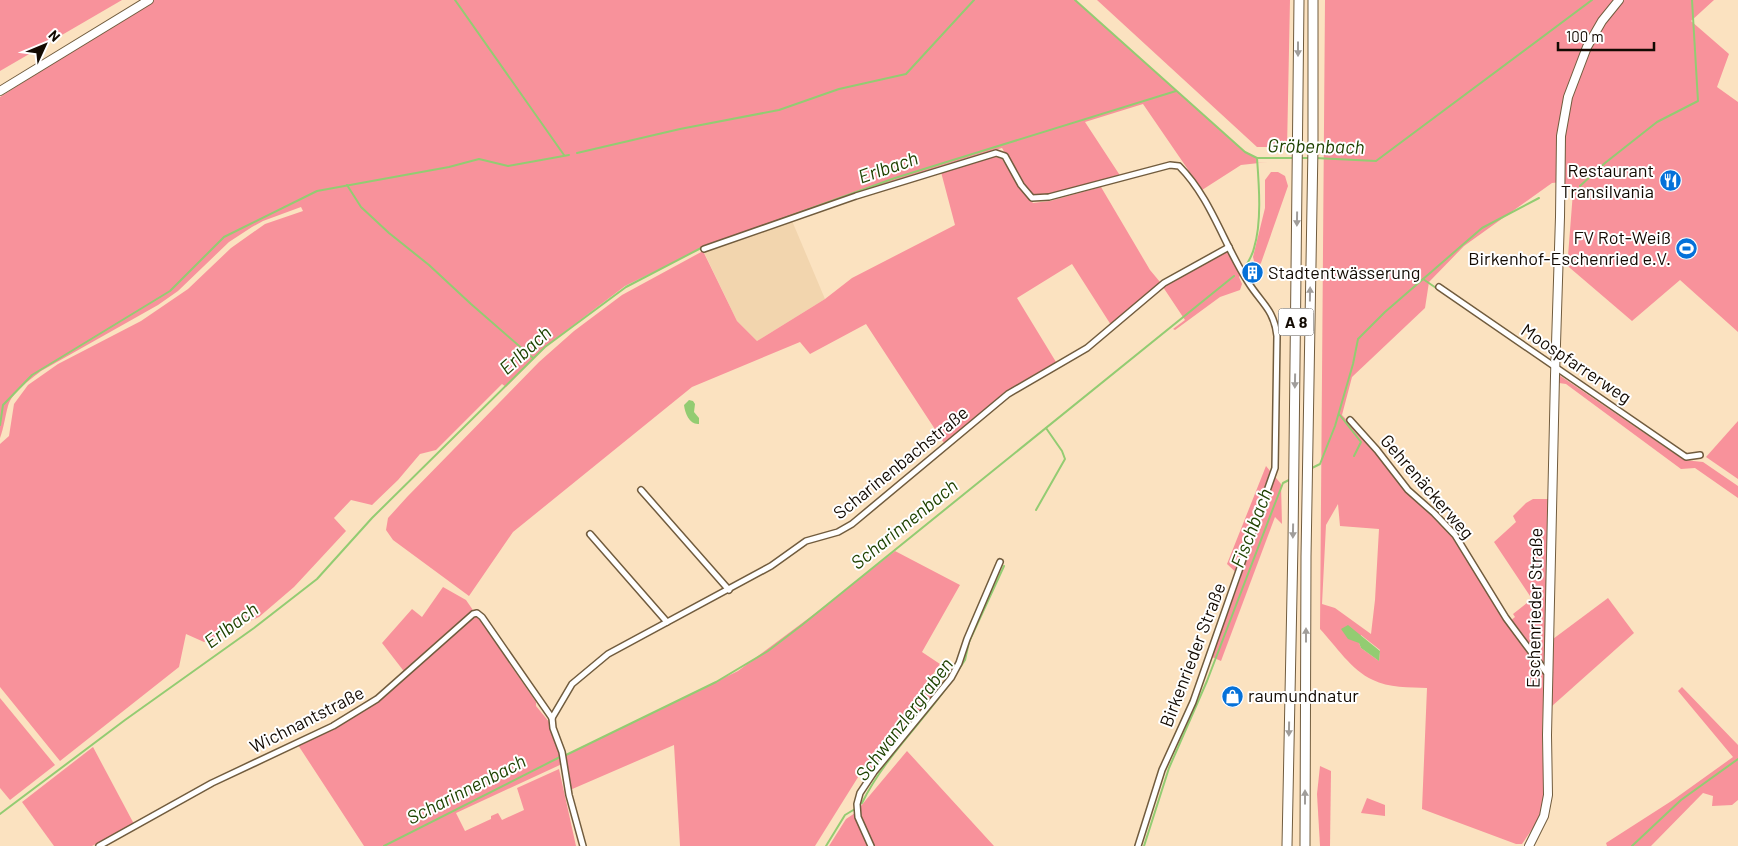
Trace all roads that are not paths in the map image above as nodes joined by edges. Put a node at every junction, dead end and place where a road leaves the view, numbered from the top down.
1 (149, 0) edge
2 (1299, 0) edge
3 (1313, 0) edge
4 (1618, 0) edge
5 (0, 91) edge
6 (1229, 247) junction
7 (704, 250) dead end
8 (1439, 287) dead end
9 (1555, 367) junction
10 (1350, 420) dead end
11 (1700, 455) dead end
12 (641, 490) dead end
13 (590, 534) dead end
14 (1000, 562) dead end
15 (729, 590) junction
16 (668, 622) junction
17 (1549, 673) junction
18 (552, 718) junction
19 (99, 846) edge
20 (583, 846) edge
21 (871, 846) edge
22 (1138, 846) edge
23 (1288, 846) edge
24 (1305, 846) edge
25 (1530, 846) edge

1 - 5 street
2 -> 23 highway, A 8
24 -> 3 highway, A 8
4 - 9 street, Eschenrieder Straße
6 - 7 street, Birkenrieder Straße
6 - 15 street, Scharinenbachstraße
6 - 22 street, Birkenrieder Straße
8 - 9 street, Moospfarrerweg
9 - 11 street, Moospfarrerweg
9 - 17 street, Eschenrieder Straße
10 - 17 street, Gehrenäckerweg
12 - 15 street
13 - 16 street
14 - 21 street
15 - 16 street, Scharinenbachstraße
16 - 18 street, Scharinenbachstraße
17 - 25 street, Eschenrieder Straße
18 - 19 street, Wichnantstraße
18 - 20 street

